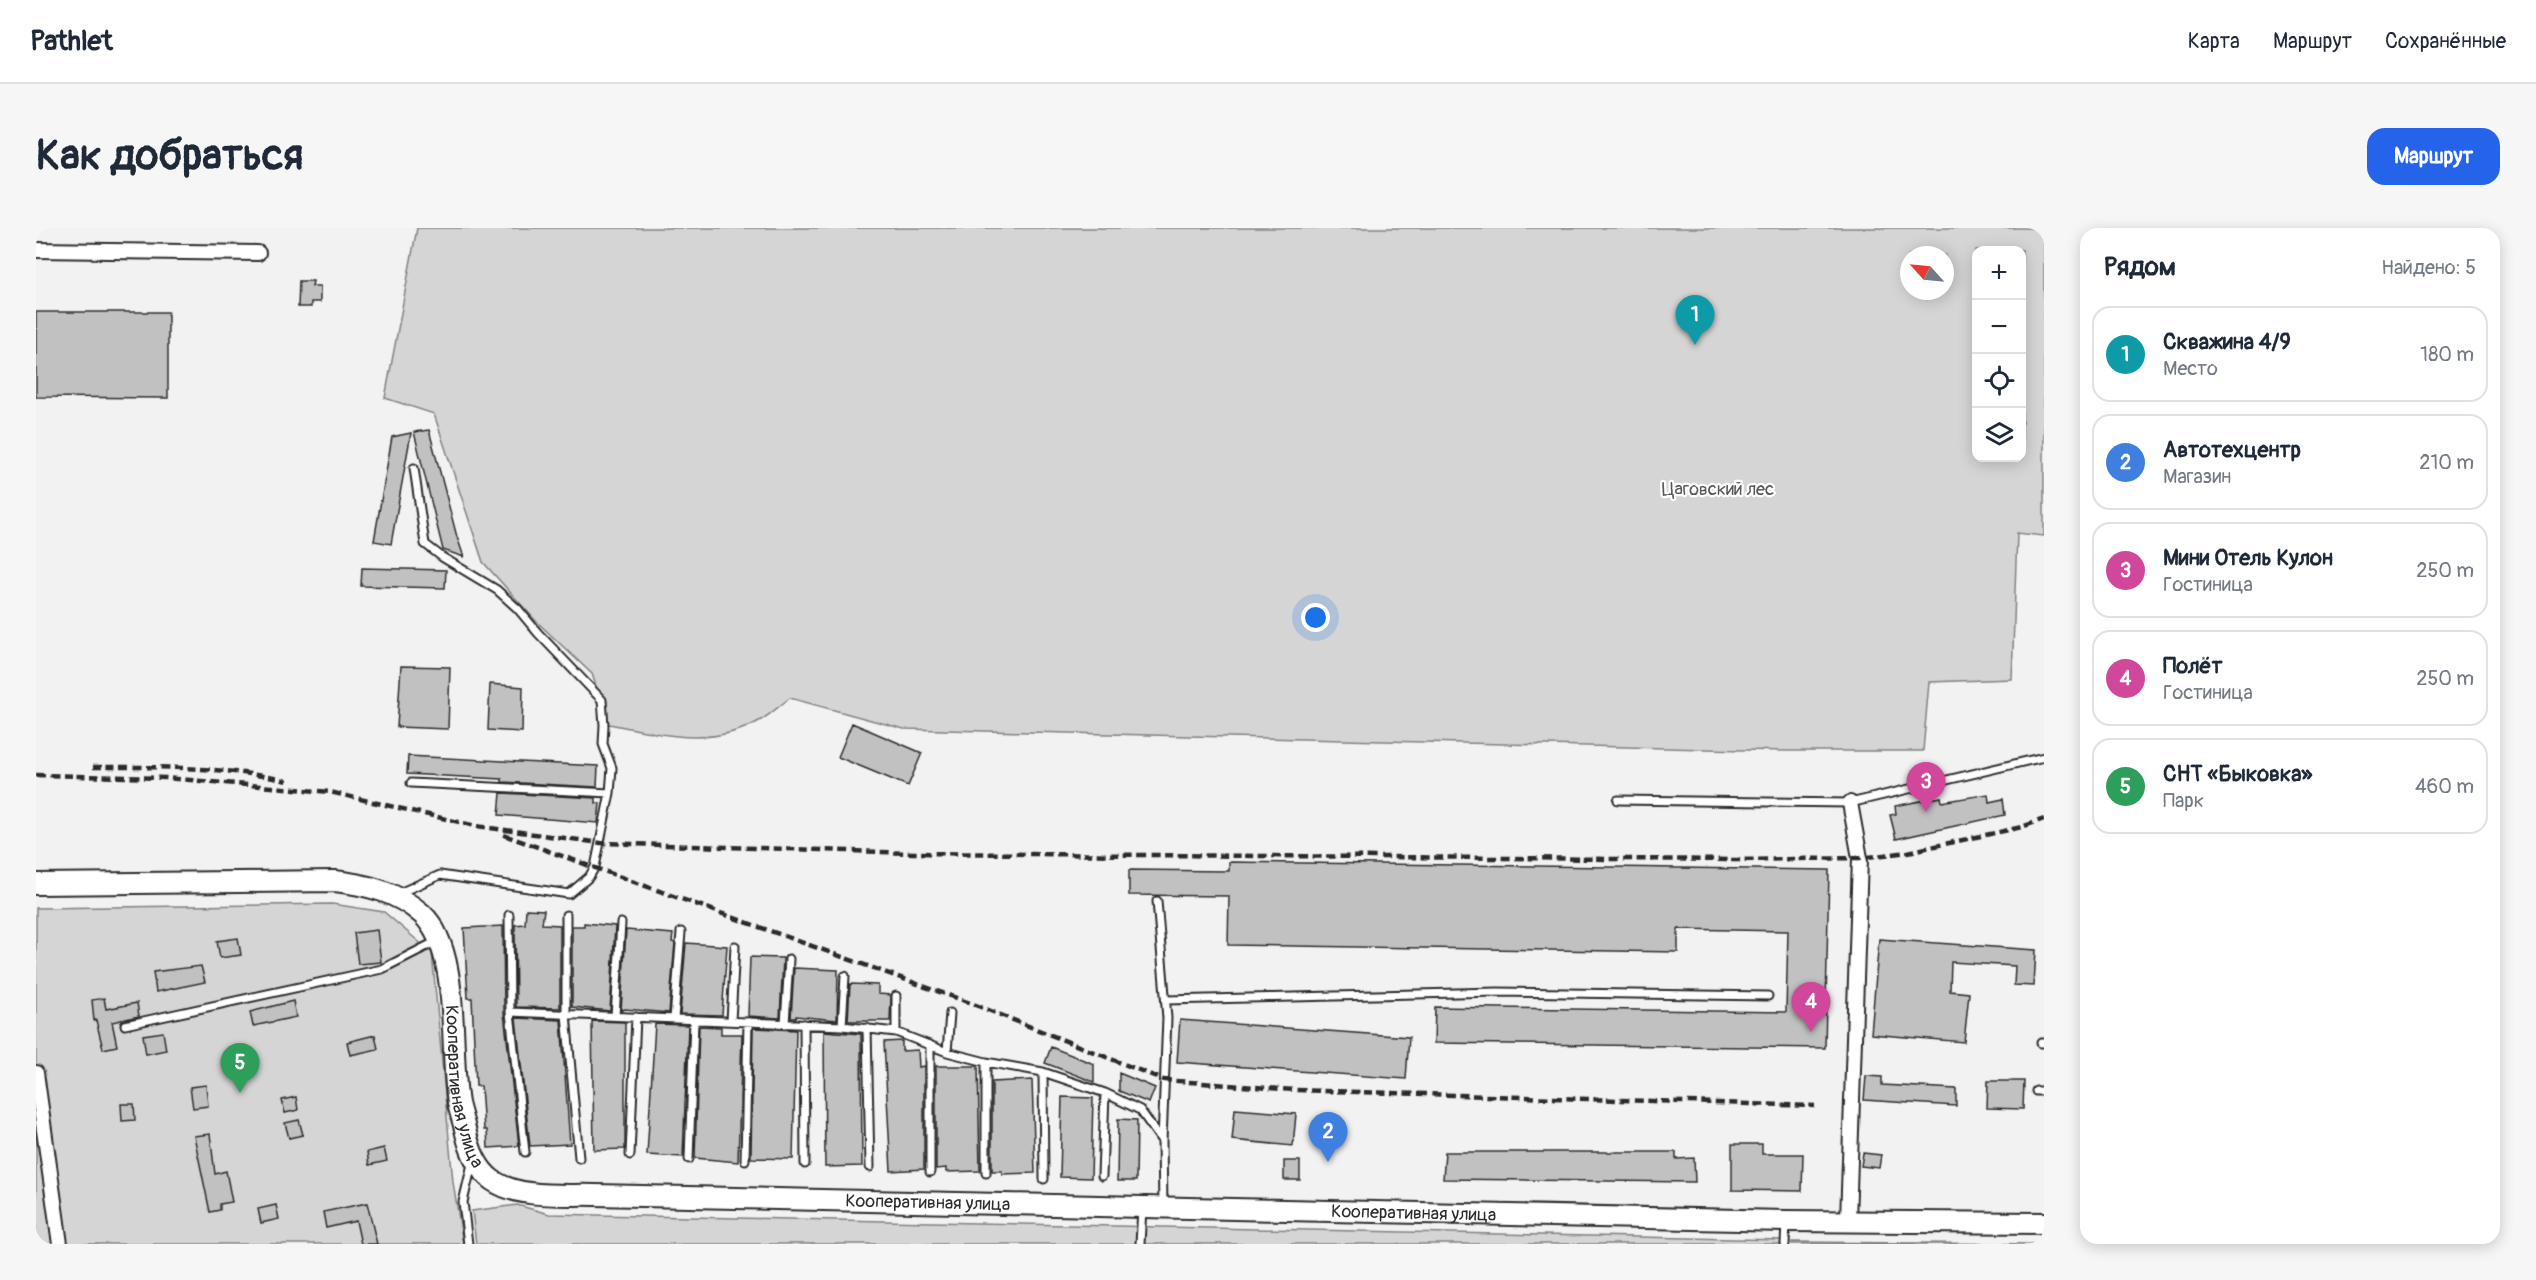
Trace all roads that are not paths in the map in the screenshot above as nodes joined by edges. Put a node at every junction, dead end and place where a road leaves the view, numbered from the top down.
1 (36, 250) edge
2 (258, 253) dead end
3 (414, 468) dead end
4 (2044, 757) edge
5 (411, 783) dead end
6 (610, 794) junction
7 (1618, 800) dead end
8 (1850, 803) junction
9 (36, 884) edge
10 (394, 895) junction
11 (1157, 901) dead end
12 (509, 915) dead end
13 (566, 915) dead end
14 (621, 923) dead end
15 (681, 932) dead end
16 (440, 939) junction
17 (735, 946) dead end
18 (789, 958) dead end
19 (845, 976) dead end
20 (896, 996) dead end
21 (1768, 996) dead end
22 (1166, 1000) junction
23 (510, 1012) junction
24 (950, 1013) dead end
25 (566, 1014) junction
26 (615, 1016) junction
27 (636, 1017) junction
28 (674, 1019) junction
29 (694, 1020) junction
30 (731, 1021) junction
31 (748, 1022) junction
32 (785, 1024) junction
33 (804, 1024) junction
34 (125, 1025) dead end
35 (842, 1026) junction
36 (867, 1028) junction
37 (896, 1032) junction
38 (930, 1045) junction
39 (947, 1052) junction
40 (986, 1062) junction
41 (1043, 1072) junction
42 (36, 1073) edge
43 (1105, 1093) junction
44 (1162, 1141) junction
45 (525, 1152) dead end
46 (630, 1155) dead end
47 (579, 1158) dead end
48 (474, 1159) junction
49 (689, 1159) dead end
50 (745, 1160) dead end
51 (805, 1164) dead end
52 (870, 1167) dead end
53 (930, 1172) dead end
54 (986, 1173) dead end
55 (1102, 1176) dead end
56 (1044, 1179) dead end
57 (1142, 1208) junction
58 (1163, 1208) junction
59 (1786, 1221) junction
60 (1848, 1221) junction
61 (2044, 1223) edge
62 (60, 1244) edge
63 (468, 1244) edge
64 (1140, 1244) edge
65 (1785, 1244) edge

1 - 2 street
3 - 6 lane
4 - 8 lane
5 - 6 lane
6 - 10 lane
7 - 8 lane
8 - 60 street
9 - 10 main road, Кооперативная улица
10 - 16 main road, Кооперативная улица
11 - 22 lane
12 - 23 lane
13 - 25 lane
14 - 26 lane
15 - 28 lane
16 - 34 lane
16 - 48 main road, Кооперативная улица
17 - 30 lane
18 - 32 lane
19 - 35 lane
20 - 37 lane
21 - 22 lane
22 - 44 lane
23 - 25 lane
23 - 45 lane
24 - 39 lane
25 - 26 lane
25 - 47 lane
26 - 27 lane
27 - 28 lane
27 - 46 lane
28 - 29 lane
29 - 30 lane
29 - 49 lane
30 - 31 lane
31 - 32 lane
31 - 50 lane
32 - 33 lane
33 - 35 lane
33 - 51 lane
35 - 36 lane
36 - 37 lane
36 - 52 lane
37 - 38 lane
38 - 39 lane
38 - 53 lane
39 - 40 lane
40 - 41 lane
40 - 54 lane
41 - 43 lane
41 - 56 lane
42 - 62 street
43 - 44 lane
43 - 55 lane
44 - 58 lane
48 - 57 main road, Кооперативная улица
48 - 63 lane
57 - 58 main road, Кооперативная улица
57 - 64 lane
58 - 59 main road, Кооперативная улица
59 - 60 main road, Кооперативная улица
59 - 65 lane
60 - 61 main road, Кооперативная улица

